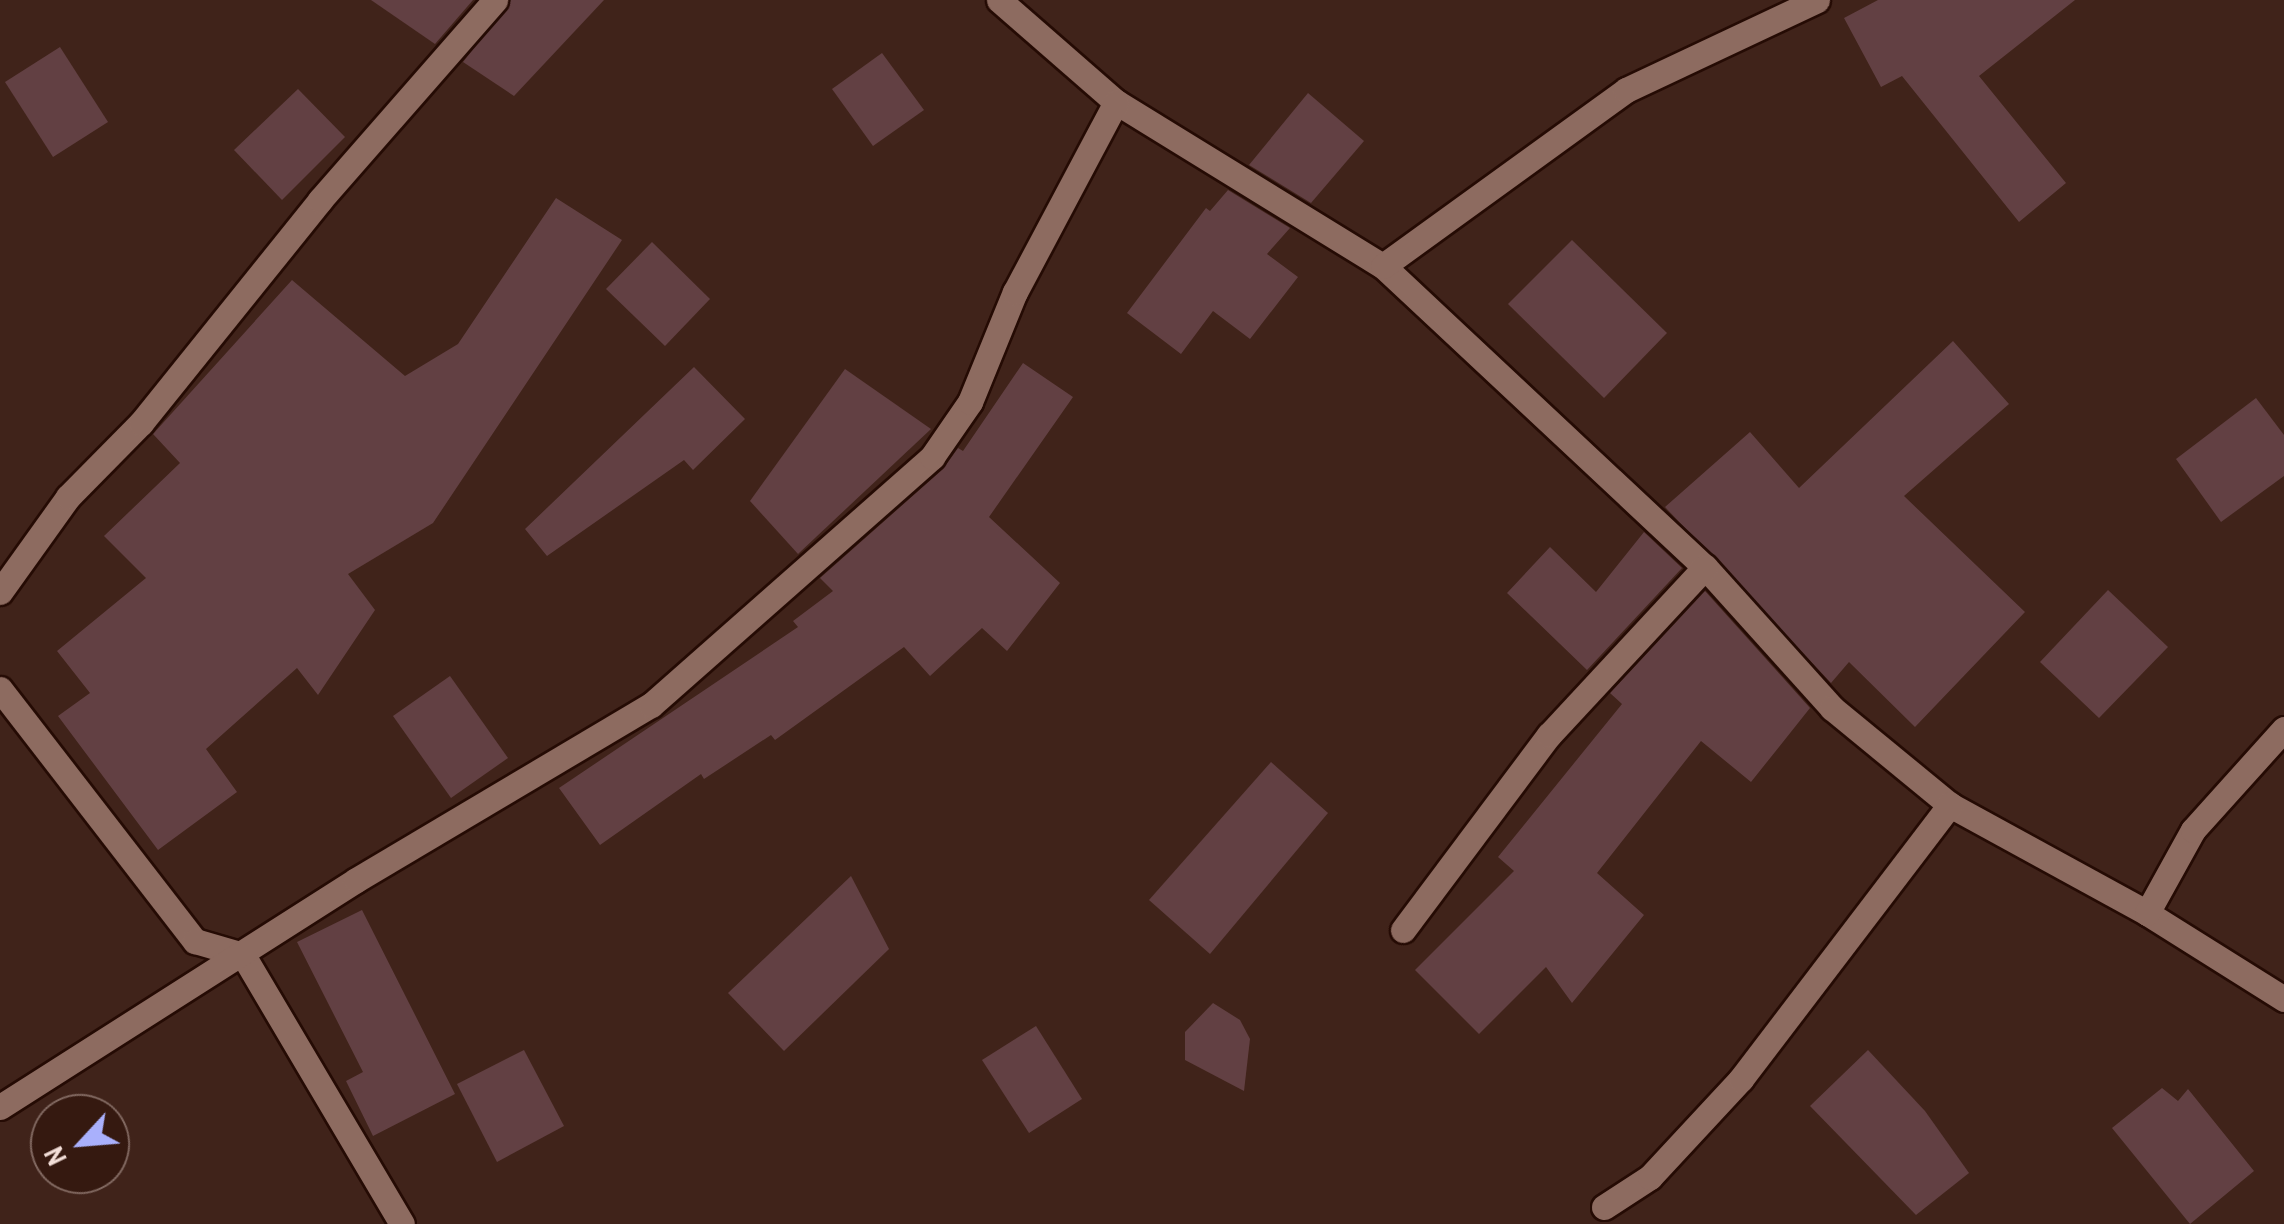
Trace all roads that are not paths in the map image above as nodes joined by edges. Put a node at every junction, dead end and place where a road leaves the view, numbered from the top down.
1 (495, 0) edge
2 (999, 0) edge
3 (1817, 0) edge
4 (1116, 102) junction
5 (1383, 266) junction
6 (1705, 567) junction
7 (4, 575) edge
8 (0, 689) edge
9 (2284, 729) edge
10 (1950, 804) junction
11 (2147, 912) junction
12 (1403, 930) dead end
13 (243, 955) junction
14 (2284, 999) edge
15 (0, 1108) edge
16 (1604, 1207) dead end
17 (402, 1224) edge

1 - 7 street
2 - 4 street
3 - 5 street
4 - 5 street
4 - 13 street
5 - 6 street
6 - 10 street
6 - 12 street
8 - 13 street
9 - 11 street
10 - 11 street
10 - 16 street
11 - 14 street
13 - 15 street
13 - 17 street

